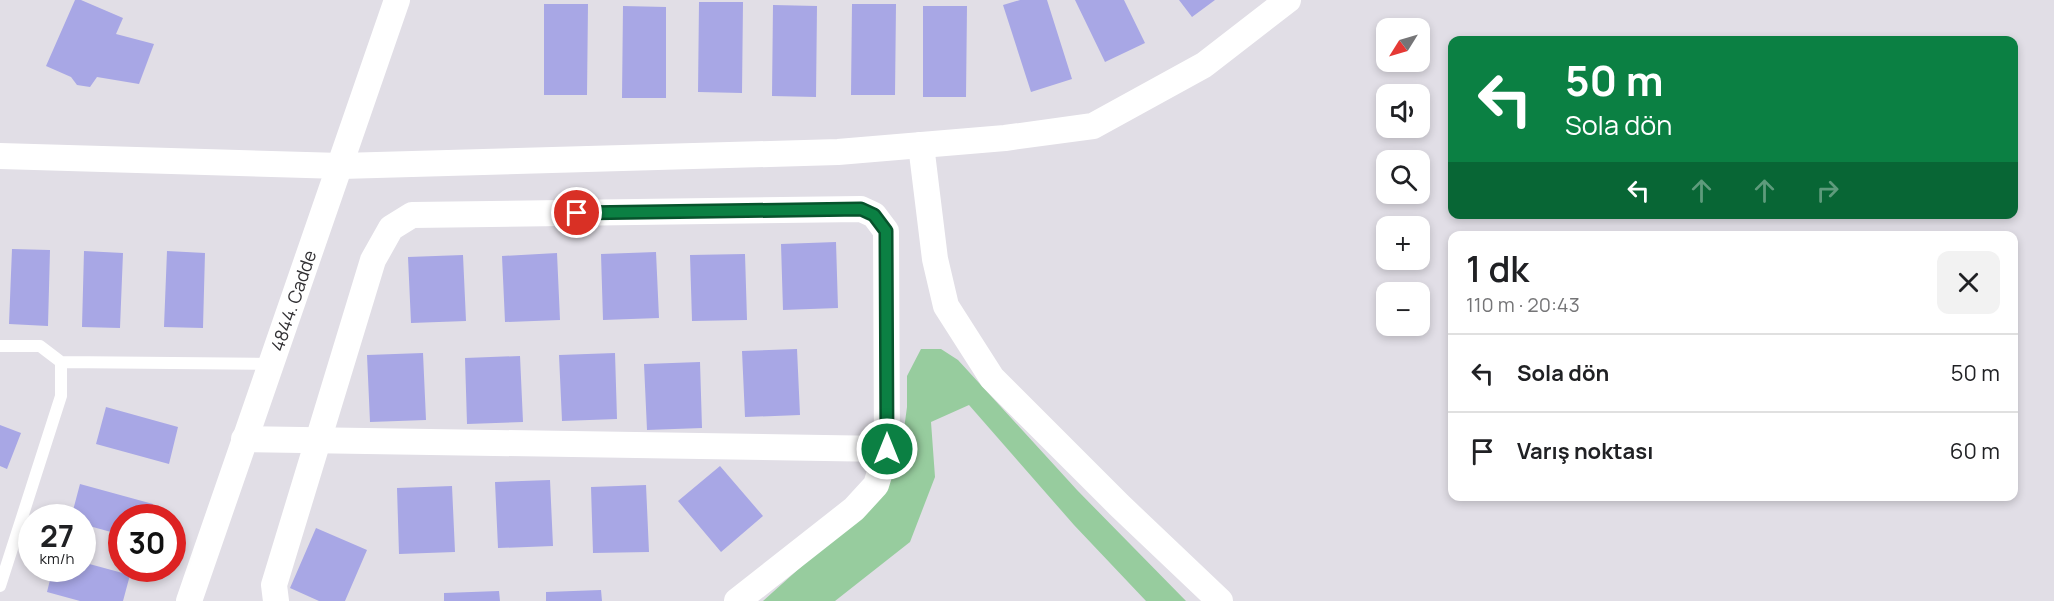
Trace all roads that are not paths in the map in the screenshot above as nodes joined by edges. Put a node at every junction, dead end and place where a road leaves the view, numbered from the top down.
1 (397, 0) edge
2 (1288, 0) edge
3 (921, 145) junction
4 (0, 156) edge
5 (341, 166) junction
6 (0, 346) edge
7 (61, 362) junction
8 (270, 364) junction
9 (244, 439) junction
10 (318, 441) junction
11 (887, 449) junction
12 (0, 586) edge
13 (189, 601) edge
14 (276, 601) edge
15 (736, 601) edge
16 (1220, 601) edge

1 - 5 street, 4844. Cadde
2 - 3 street
3 - 5 street
3 - 16 street
4 - 5 street
5 - 8 street, 4844. Cadde
6 - 7 lane
7 - 8 lane
7 - 12 lane
8 - 9 street, 4844. Cadde
9 - 10 street
9 - 13 street, 4844. Cadde
10 - 11 street
10 - 11 street
10 - 14 street
11 - 15 street

